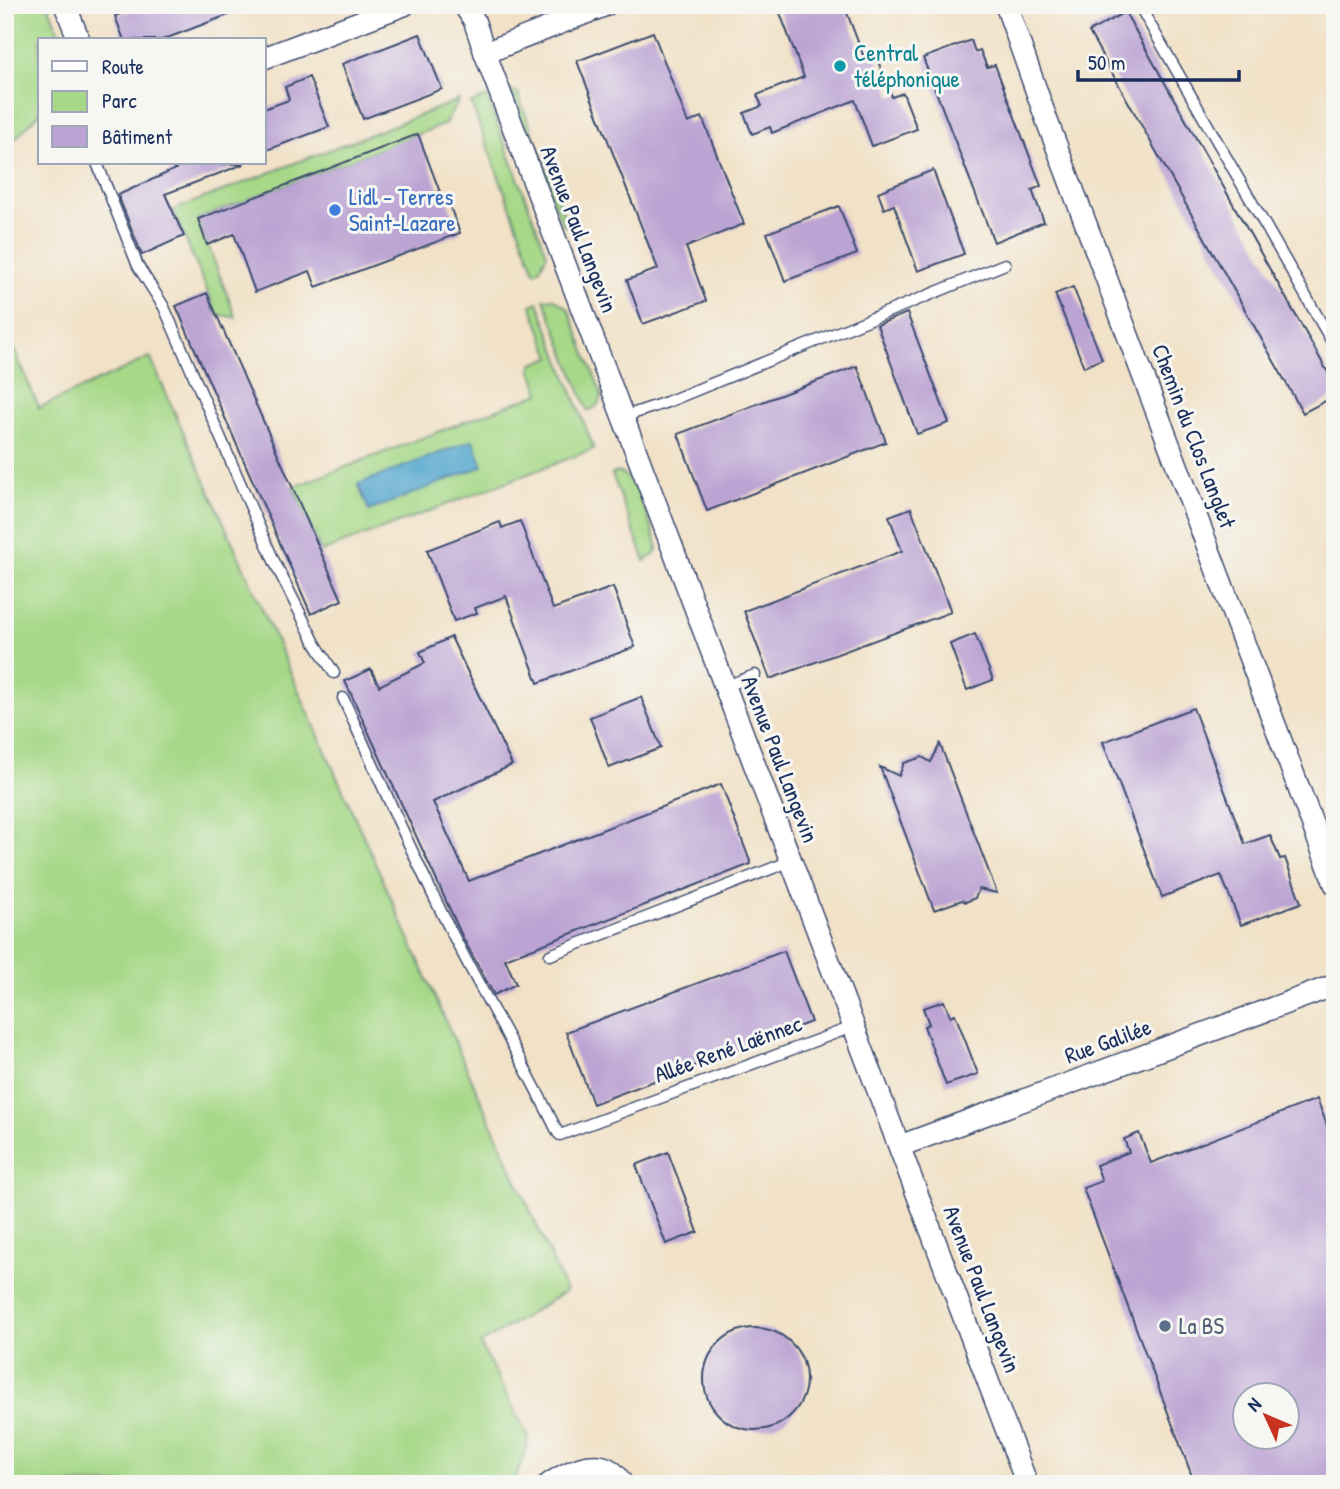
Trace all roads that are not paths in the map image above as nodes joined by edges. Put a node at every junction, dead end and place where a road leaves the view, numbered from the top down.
1 (65, 5) edge
2 (404, 5) edge
3 (464, 5) edge
4 (606, 5) edge
5 (1006, 5) edge
6 (1139, 5) edge
7 (78, 38) edge
8 (485, 52) junction
9 (266, 57) edge
10 (97, 164) edge
11 (1005, 264) dead end
12 (1335, 347) edge
13 (623, 417) junction
14 (334, 673) dead end
15 (755, 675) dead end
16 (724, 687) junction
17 (343, 698) dead end
18 (791, 861) junction
19 (1335, 884) edge
20 (550, 955) dead end
21 (1335, 985) edge
22 (855, 1026) junction
23 (900, 1146) junction
24 (1021, 1482) edge
25 (549, 1484) edge
26 (622, 1484) edge

1 - 7 street
2 - 9 street
3 - 8 street, Avenue Paul Langevin
4 - 8 street
5 - 19 street, Chemin du Clos Langlet
6 - 12 lane
8 - 13 street, Avenue Paul Langevin
10 - 14 lane
11 - 13 lane
13 - 16 street, Avenue Paul Langevin
15 - 16 lane
16 - 18 street, Avenue Paul Langevin
17 - 22 lane, Allée René Laënnec
18 - 20 lane
18 - 22 street, Avenue Paul Langevin
21 - 23 street, Rue Galilée
22 - 23 street, Avenue Paul Langevin
23 - 24 street, Avenue Paul Langevin
25 - 26 street

